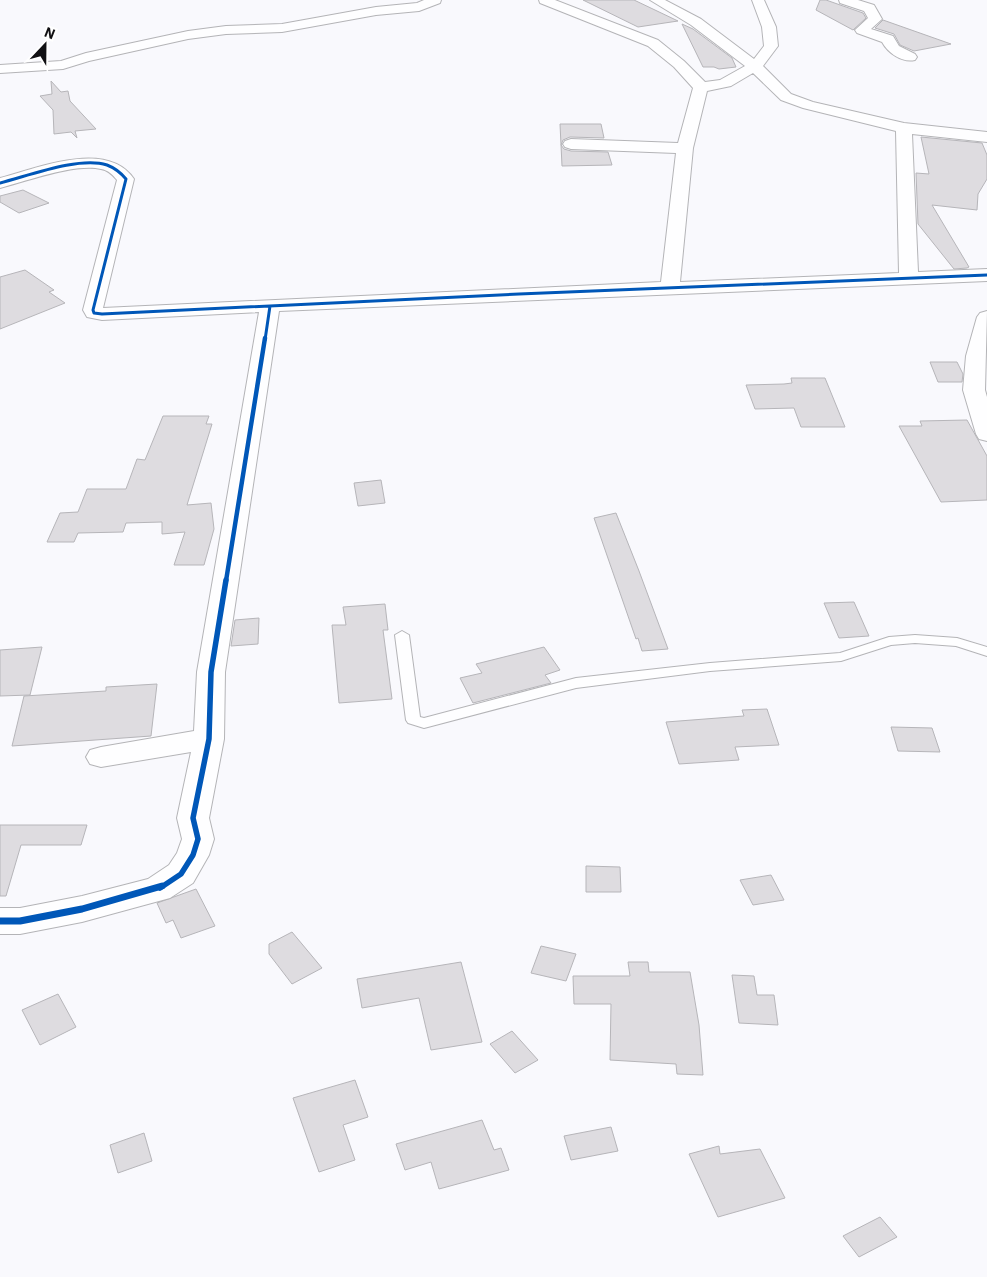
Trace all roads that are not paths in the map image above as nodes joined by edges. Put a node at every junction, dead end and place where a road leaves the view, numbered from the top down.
1 (363, 0) edge
2 (435, 0) edge
3 (545, 0) edge
4 (656, 0) edge
5 (758, 0) edge
6 (845, 0) edge
7 (376, 11) junction
8 (910, 57) dead end
9 (755, 67) junction
10 (0, 69) edge
11 (701, 87) junction
12 (904, 128) junction
13 (987, 137) edge
14 (571, 144) dead end
15 (685, 148) junction
16 (0, 183) edge
17 (987, 275) edge
18 (908, 278) junction
19 (670, 288) junction
20 (270, 306) junction
21 (987, 317) edge
22 (987, 434) edge
23 (402, 635) dead end
24 (987, 652) edge
25 (209, 739) junction
26 (101, 757) dead end
27 (0, 921) edge

1 - 7 street
2 - 7 street
3 - 11 street
4 - 9 street
5 - 9 street
6 - 8 street
7 - 10 street
9 - 11 street
9 - 12 street
11 - 15 street
12 - 13 street
12 - 18 street
14 - 15 street
15 - 19 street
16 - 20 street
17 - 18 street
18 - 19 street
19 - 20 street
20 - 25 street
21 - 22 street
23 - 24 lane
25 - 26 street
25 - 27 street

